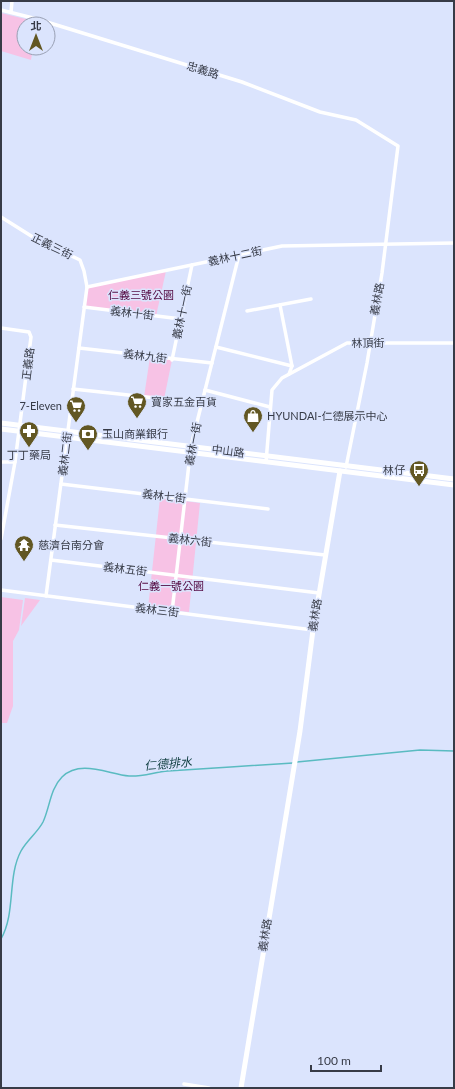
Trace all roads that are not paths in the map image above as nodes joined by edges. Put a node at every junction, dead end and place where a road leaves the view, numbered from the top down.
1 (12, 1) edge
2 (1, 10) edge
3 (11, 12) junction
4 (398, 146) joint
5 (1, 218) edge
6 (454, 244) edge
7 (386, 245) junction
8 (239, 255) junction
9 (192, 265) junction
10 (86, 288) junction
11 (311, 299) dead end
12 (280, 305) junction
13 (84, 307) junction
14 (247, 311) dead end
15 (181, 319) junction
16 (1, 328) edge
17 (370, 342) junction
18 (454, 343) edge
19 (216, 347) junction
20 (79, 348) junction
21 (172, 360) junction
22 (212, 363) junction
23 (292, 366) junction
24 (289, 374) junction
25 (73, 389) junction
26 (205, 390) junction
27 (202, 403) junction
28 (270, 406) junction
29 (1, 423) edge
30 (20, 425) junction
31 (1, 429) edge
32 (68, 431) junction
33 (19, 432) junction
34 (67, 437) junction
35 (191, 446) junction
36 (190, 453) junction
37 (267, 456) junction
38 (1, 462) edge
39 (15, 462) junction
40 (266, 462) junction
41 (347, 466) junction
42 (340, 471) junction
43 (454, 479) edge
44 (61, 484) junction
45 (454, 485) edge
46 (186, 499) junction
47 (268, 509) dead end
48 (55, 525) junction
49 (1, 539) edge
50 (181, 539) junction
51 (325, 555) junction
52 (51, 560) junction
53 (177, 575) junction
54 (1, 590) edge
55 (319, 593) junction
56 (46, 596) junction
57 (172, 612) junction
58 (313, 630) junction
59 (184, 1084) dead end
60 (210, 1088) edge
61 (241, 1088) edge

1 - 3 street
2 - 3 street, 忠義路
3 - 4 street, 忠義路
4 - 7 street, 義林路
5 - 10 street, 正義三街
6 - 7 street, 義林十二街
7 - 8 street, 義林十二街
7 - 17 street, 義林路
8 - 9 street, 義林十二街
8 - 19 street, 義林一街
9 - 10 street, 義林十二街
9 - 15 street, 義林十一街
10 - 13 street, 義林二街
11 - 12 street
12 - 14 street
12 - 23 street
13 - 15 street, 義林十街
13 - 20 street, 義林二街
15 - 21 street, 義林十一街
16 - 30 street, 正義路
17 - 18 street, 林頂街
17 - 24 street, 林頂街
17 - 41 street, 義林路
19 - 22 street, 義林一街
19 - 23 street
20 - 21 street, 義林九街
20 - 25 street, 義林二街
21 - 22 street, 義林九街
22 - 26 street, 義林一街
23 - 24 street, 林頂街
24 - 28 street, 林頂街
25 - 27 street
25 - 32 street, 義林二街
26 - 27 street, 義林一街
26 - 28 street
27 - 35 street, 義林一街
28 - 37 street, 林頂街
29 - 30 main road, 中山路
30 - 32 main road, 中山路
30 - 33 street
31 - 33 main road, 中山路
32 - 34 street, 義林二街
32 - 35 main road, 中山路
33 - 34 main road, 中山路
33 - 39 street
34 - 36 main road, 中山路
34 - 44 street, 義林二街
35 - 36 street, 義林一街
35 - 37 main road, 中山路
36 - 40 main road, 中山路
36 - 46 street, 義林一街
37 - 40 street, 林頂街
37 - 41 main road, 中山路
38 - 39 street
39 - 49 street
40 - 42 main road, 中山路
41 - 42 street
41 - 43 main road, 中山路
42 - 45 main road, 中山路
42 - 51 main road, 義林路
44 - 46 street, 義林七街
44 - 48 street, 義林二街
46 - 47 street, 義林七街
46 - 50 street, 義林一街
48 - 50 street, 義林六街
48 - 52 street, 義林二街
50 - 51 street, 義林六街
50 - 53 street, 義林一街
51 - 55 main road, 義林路
52 - 53 street, 義林五街
52 - 56 street, 義林二街
53 - 55 street, 義林五街
53 - 57 street, 義林一街
54 - 56 street, 義林三街
55 - 58 main road, 義林路
56 - 57 street, 義林三街
57 - 58 street, 義林三街
58 - 61 main road, 義林路
59 - 60 street

